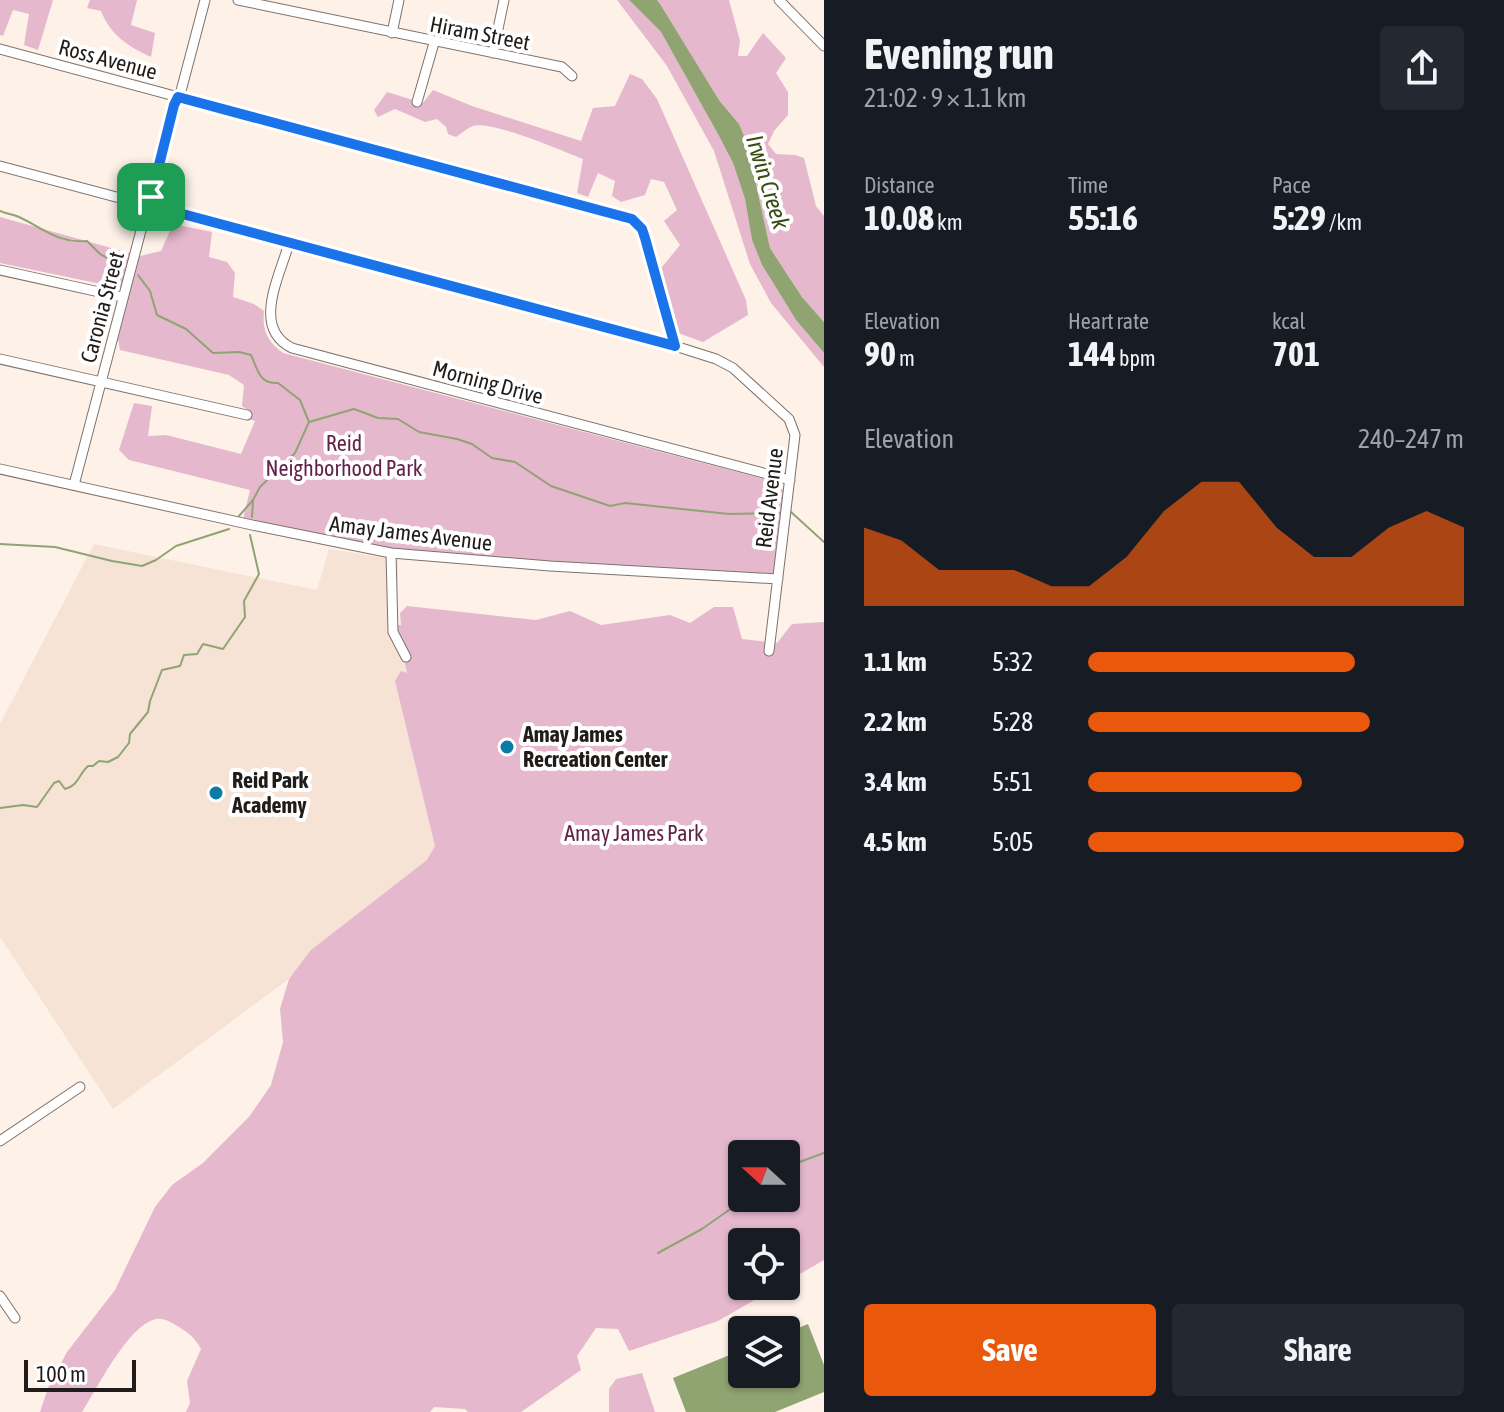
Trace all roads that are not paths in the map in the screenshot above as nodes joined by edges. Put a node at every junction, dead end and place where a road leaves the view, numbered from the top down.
1 (205, 0) edge
2 (238, 0) edge
3 (399, 0) edge
4 (504, 0) edge
5 (779, 0) edge
6 (392, 33) junction
7 (434, 43) junction
8 (824, 46) edge
9 (0, 49) edge
10 (493, 53) junction
11 (572, 76) dead end
12 (178, 97) junction
13 (417, 102) dead end
14 (0, 166) edge
15 (149, 205) junction
16 (289, 243) junction
17 (0, 270) edge
18 (122, 297) junction
19 (675, 346) junction
20 (0, 359) edge
21 (101, 381) junction
22 (247, 415) dead end
23 (0, 469) edge
24 (790, 480) junction
25 (74, 485) junction
26 (391, 553) junction
27 (778, 579) junction
28 (769, 651) dead end
29 (406, 657) dead end
30 (80, 1087) dead end
31 (0, 1141) edge
32 (0, 1296) edge
33 (15, 1318) dead end

1 - 12 street, Caronia Street
2 - 6 street, Hiram Street
3 - 6 street
4 - 10 street
5 - 8 street
6 - 7 street, Hiram Street
7 - 10 street, Hiram Street
7 - 13 street
9 - 12 street, Ross Avenue
10 - 11 street, Hiram Street
12 - 15 street, Caronia Street
12 - 19 street, Ross Avenue
14 - 15 street, Reid Avenue
15 - 16 street, Reid Avenue
15 - 18 street, Caronia Street
16 - 19 street, Reid Avenue
16 - 24 street, Morning Drive
17 - 18 street
18 - 21 street, Caronia Street
19 - 24 street, Reid Avenue
20 - 21 street
21 - 22 street
21 - 25 street, Caronia Street
23 - 25 street, Amay James Avenue
24 - 27 street, Reid Avenue
25 - 26 street, Amay James Avenue
26 - 27 street, Amay James Avenue
26 - 29 street
27 - 28 street, Reid Avenue
30 - 31 street
32 - 33 street

